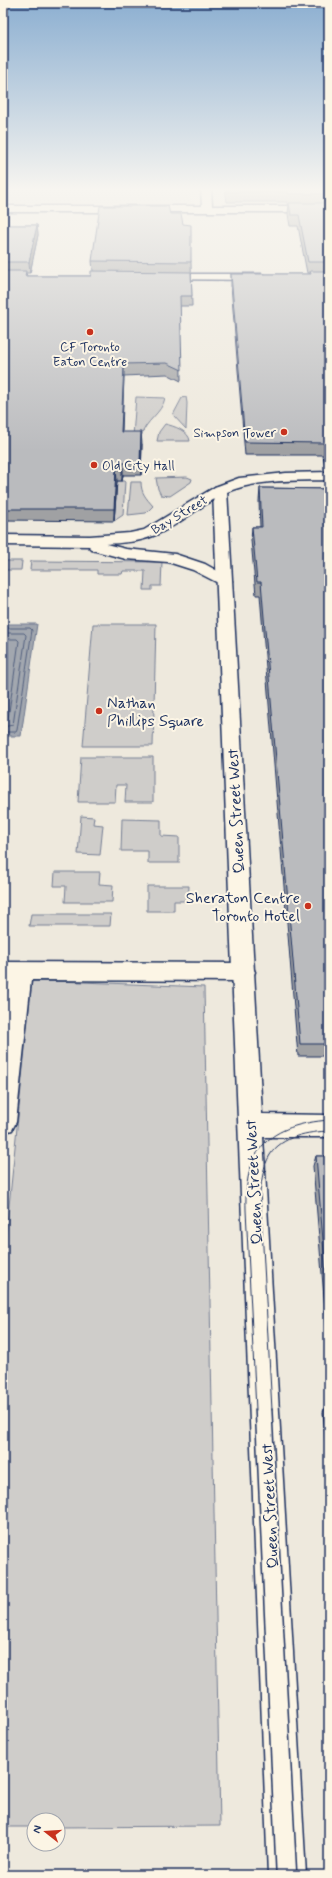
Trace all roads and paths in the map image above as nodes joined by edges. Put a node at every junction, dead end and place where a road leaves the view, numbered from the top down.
1 (154, 277) edge
2 (274, 278) edge
3 (329, 476) edge
4 (220, 490) junction
5 (3, 540) edge
6 (67, 541) junction
7 (224, 581) junction
8 (12, 971) edge
9 (244, 972) junction
10 (3, 1122) edge
11 (250, 1125) junction
12 (329, 1126) edge
13 (287, 1875) edge

1 - 2 main road
3 - 4 main road, Bay Street
4 - 6 main road, Bay Street
4 - 7 main road, Queen Street West
5 - 6 main road, Bay Street
6 - 7 main road
7 - 9 main road, Queen Street West
8 - 9 main road
8 - 10 main road
9 - 11 main road, Queen Street West
11 - 12 main road
11 - 13 main road, Queen Street West

